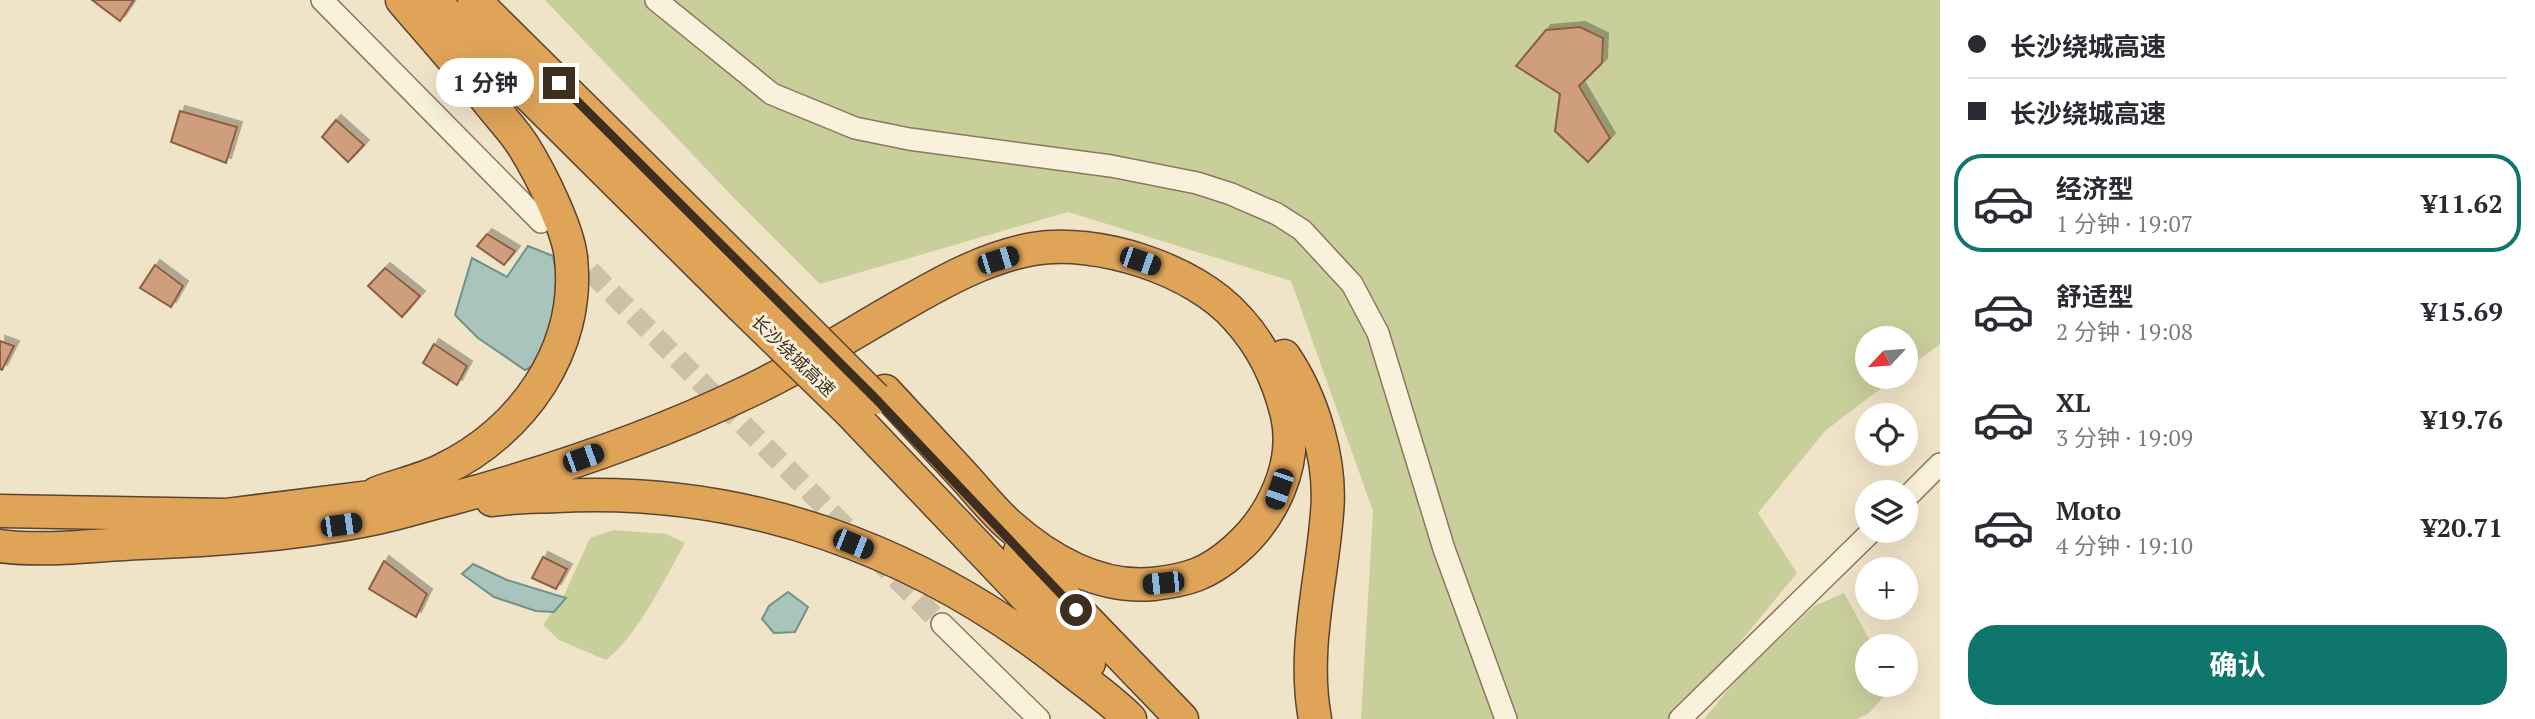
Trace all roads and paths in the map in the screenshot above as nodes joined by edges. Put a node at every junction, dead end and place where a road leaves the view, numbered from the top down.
1 (322, 0) edge
2 (402, 0) edge
3 (433, 0) edge
4 (474, 0) edge
5 (656, 0) edge
6 (541, 222) dead end
7 (761, 293) junction
8 (869, 400) junction
9 (1940, 464) edge
10 (1918, 486) edge
11 (355, 500) junction
12 (0, 511) edge
13 (387, 515) junction
14 (1860, 543) edge
15 (0, 546) edge
16 (942, 624) tunnel mouth
17 (1039, 719) edge
18 (1130, 719) edge
19 (1145, 719) edge
20 (1182, 719) edge
21 (1315, 719) edge
22 (1506, 719) edge
23 (1680, 719) edge

1 - 6 street
2 - 11 highway
3 - 7 highway, 长沙绕城高速
4 - 7 highway
5 - 22 street
7 - 8 highway
7 - 8 highway, 长沙绕城高速, bridge
8 - 13 highway
8 - 19 highway, 长沙绕城高速
8 - 20 highway, 长沙绕城高速
9 - 10 street
11 - 12 highway
11 - 21 highway
13 - 15 highway
13 - 18 highway
14 - 23 street
16 - 17 street

